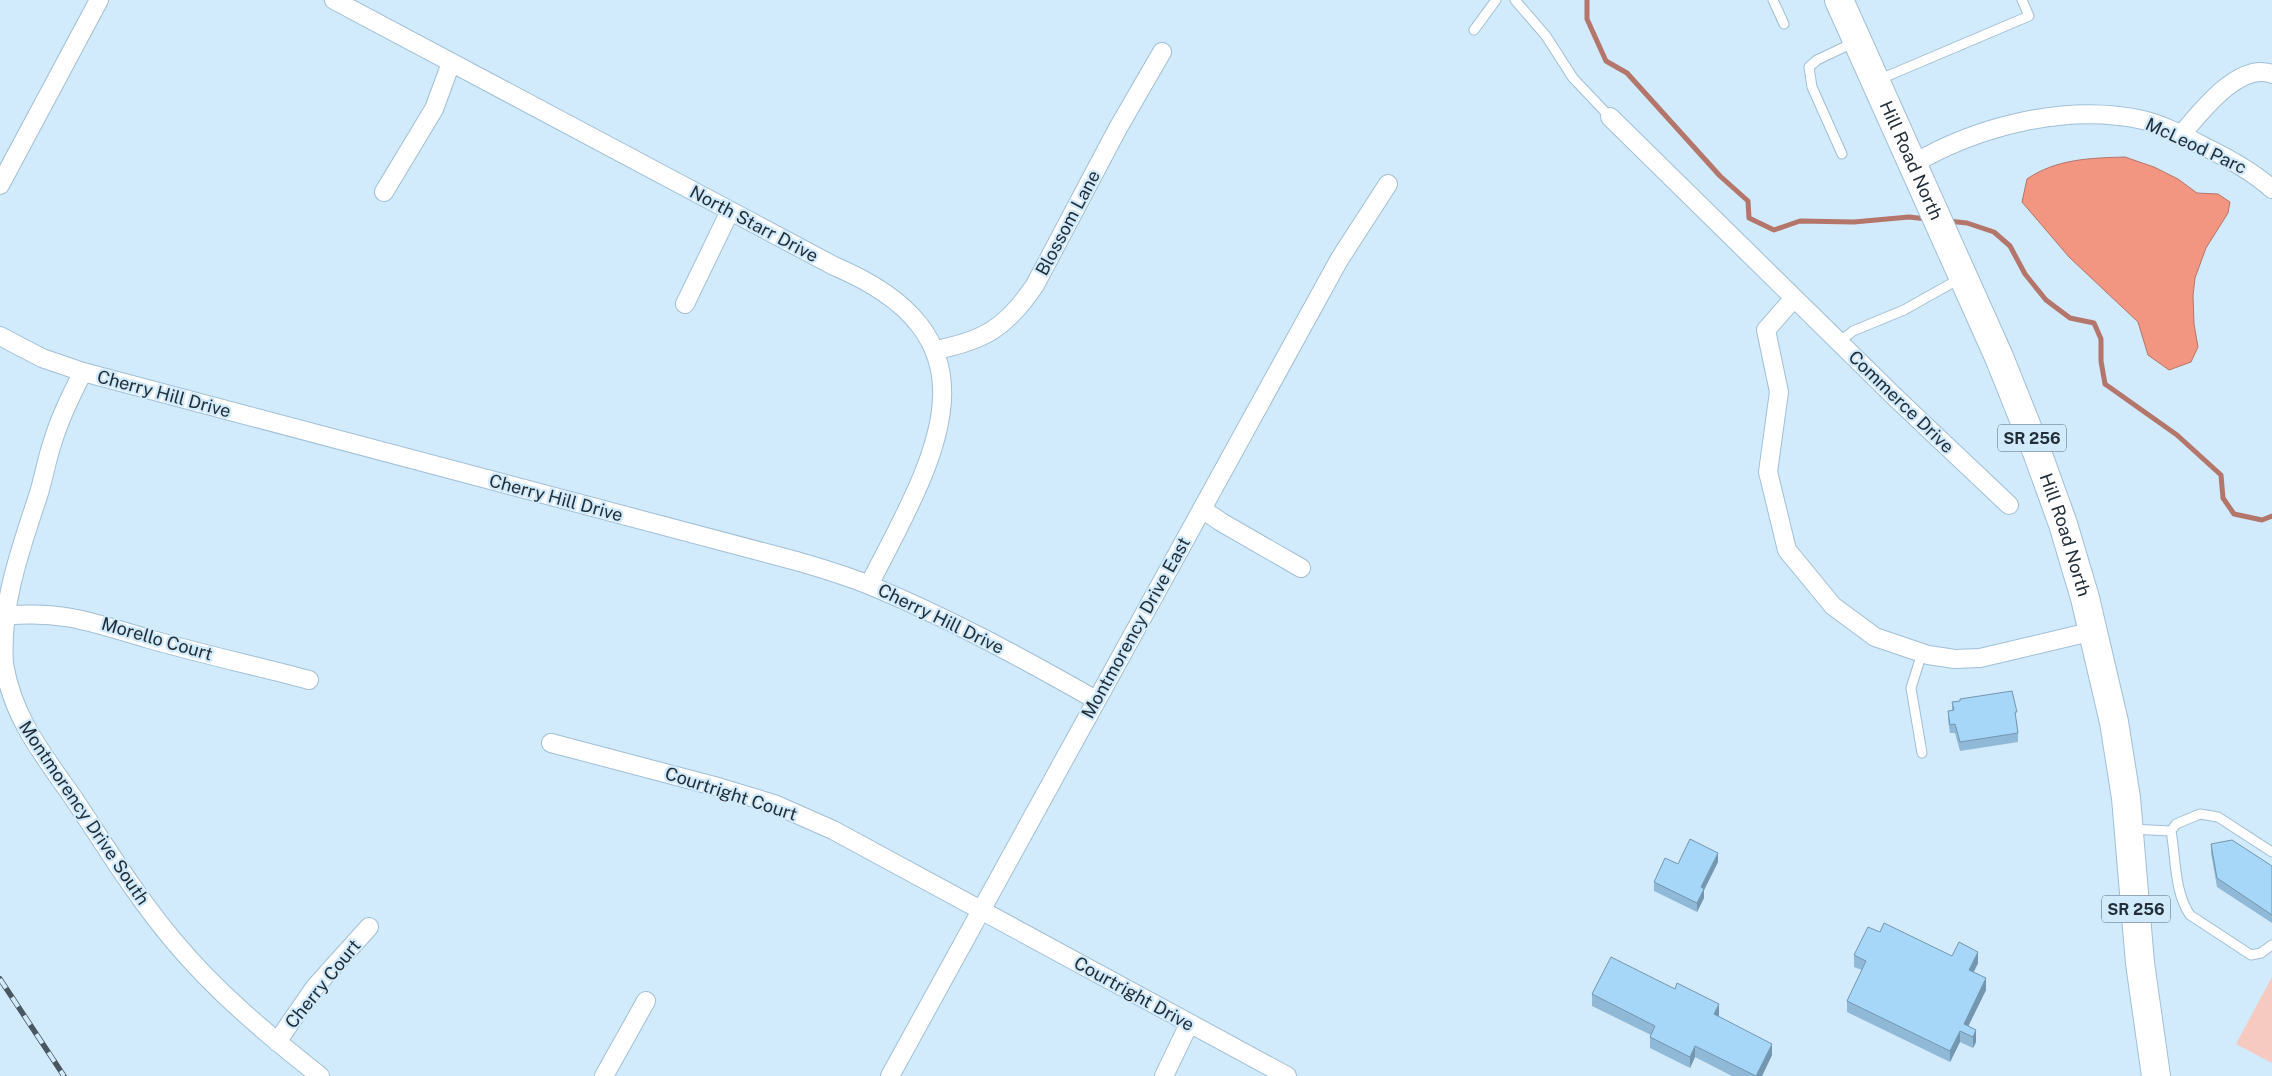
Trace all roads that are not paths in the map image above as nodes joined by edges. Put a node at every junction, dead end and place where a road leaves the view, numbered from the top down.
1 (98, 0) edge
2 (334, 0) edge
3 (1496, 0) edge
4 (1515, 0) edge
5 (1774, 0) edge
6 (1839, 0) edge
7 (2022, 0) edge
8 (1784, 24) dead end
9 (1474, 30) dead end
10 (1858, 41) junction
11 (1162, 52) dead end
12 (451, 63) junction
13 (2272, 74) edge
14 (1876, 81) junction
15 (1610, 117) joint
16 (2181, 135) junction
17 (1842, 154) dead end
18 (1913, 164) junction
19 (1388, 184) dead end
20 (0, 185) edge
21 (2272, 190) edge
22 (384, 192) dead end
23 (730, 211) junction
24 (1963, 276) junction
25 (1794, 298) junction
26 (685, 304) dead end
27 (0, 336) edge
28 (1839, 342) junction
29 (935, 350) junction
30 (83, 372) junction
31 (2009, 506) dead end
32 (1202, 508) junction
33 (1301, 568) dead end
34 (869, 585) junction
35 (4, 616) junction
36 (2094, 631) junction
37 (1922, 653) junction
38 (309, 680) dead end
39 (1096, 700) junction
40 (552, 743) dead end
41 (1922, 753) dead end
42 (2130, 829) junction
43 (2171, 831) junction
44 (2272, 852) edge
45 (982, 910) junction
46 (369, 927) dead end
47 (2272, 945) edge
48 (646, 1001) dead end
49 (1189, 1024) junction
50 (277, 1042) junction
51 (320, 1076) edge
52 (604, 1076) edge
53 (890, 1076) edge
54 (1164, 1076) edge
55 (1287, 1076) edge
56 (2156, 1076) edge

1 - 20 street
2 - 12 street, North Starr Drive
3 - 9 lane
4 - 15 lane
5 - 8 lane
6 - 10 main road, Hill Road North / SR 256
7 - 14 lane
10 - 14 main road, Hill Road North / SR 256
10 - 17 lane
11 - 29 street, Blossom Lane
12 - 22 street
12 - 23 street, North Starr Drive
13 - 16 street
14 - 18 main road, Hill Road North / SR 256
15 - 25 street, Commerce Drive
16 - 18 street, McLeod Parc
16 - 21 street, McLeod Parc
18 - 24 main road, Hill Road North / SR 256
19 - 32 street, Montmorency Drive East
23 - 26 street
23 - 29 street, North Starr Drive
24 - 28 lane
24 - 36 main road, Hill Road North / SR 256
25 - 28 street, Commerce Drive
25 - 37 street
27 - 30 street, Cherry Hill Drive
28 - 31 street, Commerce Drive
29 - 34 street, North Starr Drive
30 - 34 street, Cherry Hill Drive
30 - 35 street, Montmorency Drive South
32 - 33 street
32 - 39 street, Montmorency Drive East
34 - 39 street, Cherry Hill Drive
35 - 38 street, Morello Court
35 - 50 street, Montmorency Drive South
36 - 37 street
36 - 42 main road, Hill Road North / SR 256
37 - 41 lane
39 - 45 street, Montmorency Drive East
40 - 45 street, Courtright Court
42 - 43 lane
42 - 56 main road, Hill Road North / SR 256
43 - 44 lane
43 - 47 lane
45 - 49 street, Courtright Drive
45 - 53 street, Montmorency Drive East
46 - 50 street, Cherry Court
48 - 52 street
49 - 54 street
49 - 55 street, Courtright Drive
50 - 51 street, Montmorency Drive South

